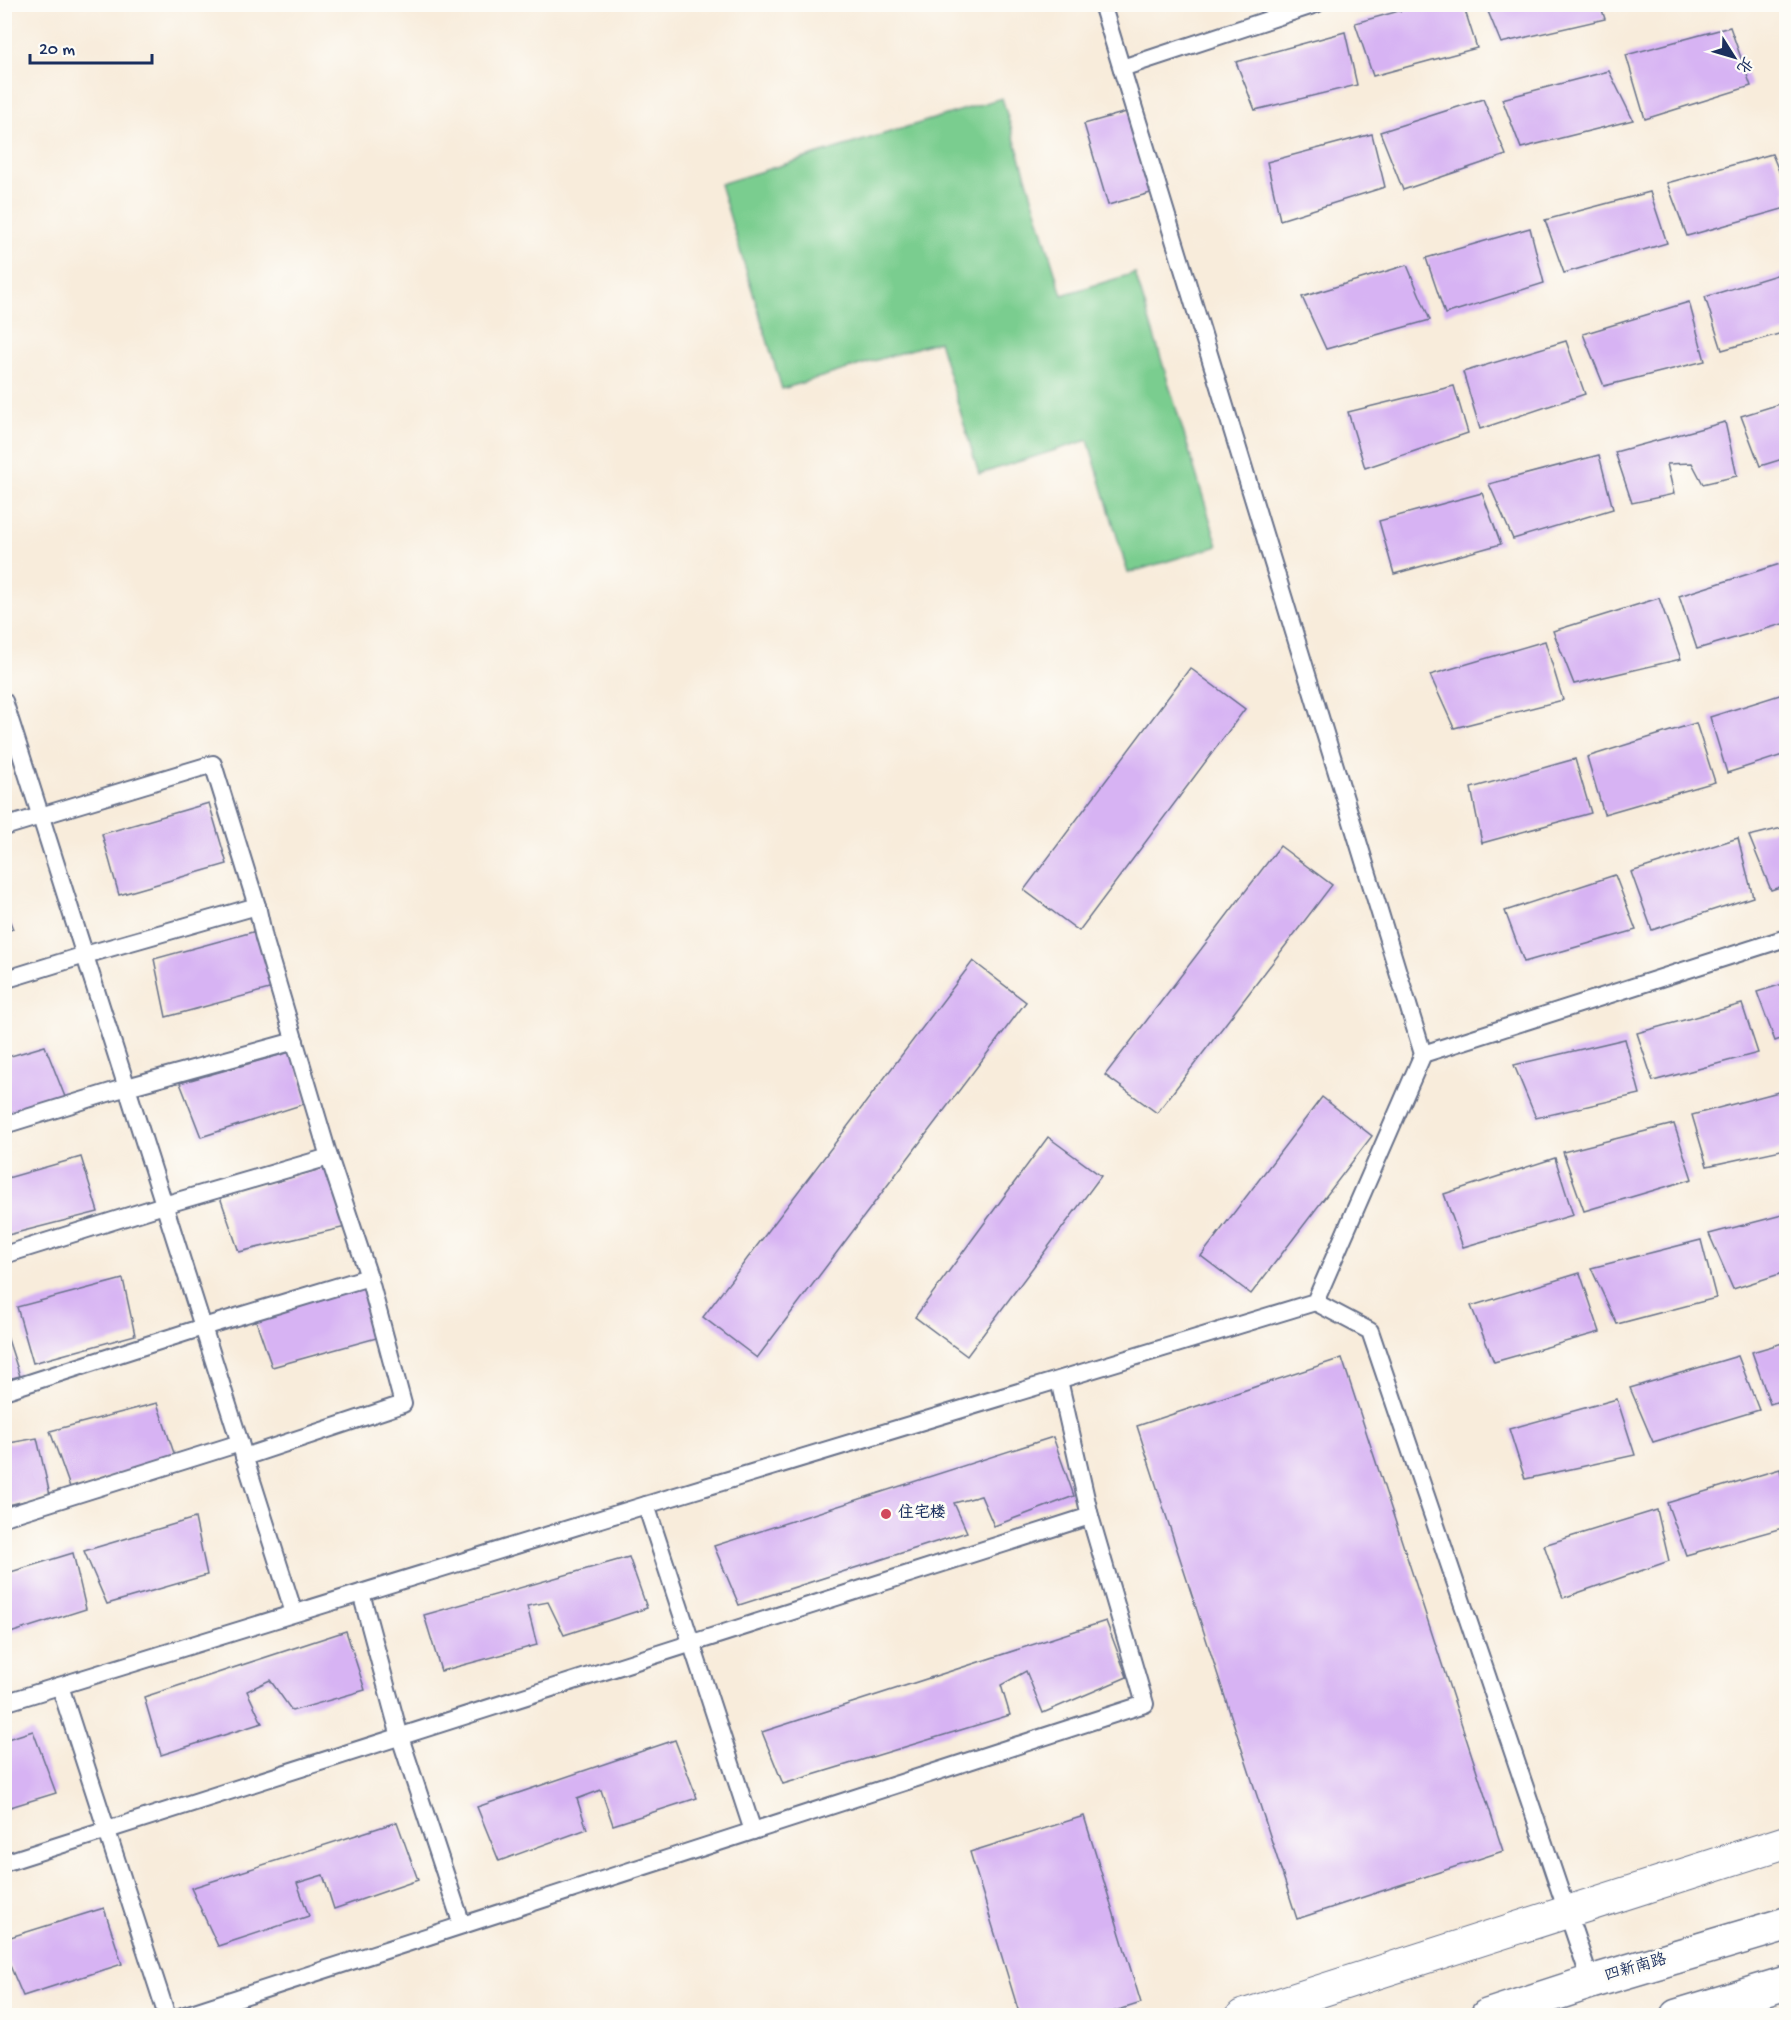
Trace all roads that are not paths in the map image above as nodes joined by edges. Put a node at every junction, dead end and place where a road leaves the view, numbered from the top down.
1 (1102, 4) edge
2 (1316, 4) edge
3 (1122, 68) junction
4 (4, 701) edge
5 (40, 815) junction
6 (4, 827) edge
7 (257, 906) junction
8 (1786, 938) edge
9 (85, 955) junction
10 (4, 980) edge
11 (295, 1041) junction
12 (1423, 1054) junction
13 (127, 1087) junction
14 (4, 1125) edge
15 (330, 1157) junction
16 (164, 1205) junction
17 (4, 1255) edge
18 (369, 1277) junction
19 (1315, 1302) junction
20 (203, 1327) junction
21 (1059, 1380) junction
22 (4, 1391) edge
23 (242, 1450) junction
24 (646, 1505) junction
25 (1090, 1516) junction
26 (4, 1517) edge
27 (361, 1593) junction
28 (294, 1613) junction
29 (690, 1644) junction
30 (60, 1686) junction
31 (4, 1703) edge
32 (400, 1737) junction
33 (106, 1830) junction
34 (753, 1831) junction
35 (1786, 1842) edge
36 (4, 1863) edge
37 (1567, 1912) junction
38 (462, 1924) junction
39 (1786, 1924) edge
40 (1591, 1982) junction
41 (1786, 1983) edge
42 (167, 2016) edge
43 (182, 2016) edge
44 (1242, 2016) edge
45 (1487, 2016) edge
46 (1677, 2016) edge

1 - 3 lane
2 - 3 lane
3 - 12 lane
4 - 5 lane
5 - 6 lane
5 - 7 lane
5 - 9 lane
7 - 9 lane
7 - 11 lane
8 - 12 lane
9 - 10 lane
9 - 13 lane
11 - 13 lane
11 - 15 lane
12 - 19 lane
13 - 14 lane
13 - 16 lane
15 - 16 lane
15 - 18 lane
16 - 17 lane
16 - 20 lane
18 - 20 lane
18 - 23 lane
19 - 21 lane
19 - 37 lane
20 - 22 lane
20 - 23 lane
21 - 24 lane
21 - 25 lane
23 - 26 lane
23 - 28 lane
24 - 27 lane
24 - 29 lane
25 - 29 lane
25 - 34 lane
27 - 28 lane
27 - 32 lane
28 - 30 lane
29 - 32 lane
29 - 34 lane
30 - 31 lane
30 - 33 lane
32 - 33 lane
32 - 38 lane
33 - 36 lane
33 - 42 lane
34 - 38 lane
35 - 37 street
37 - 40 lane
37 - 44 street
38 - 43 lane
39 - 40 main road, 四新南路
40 - 45 main road, 四新南路
41 - 46 main road

